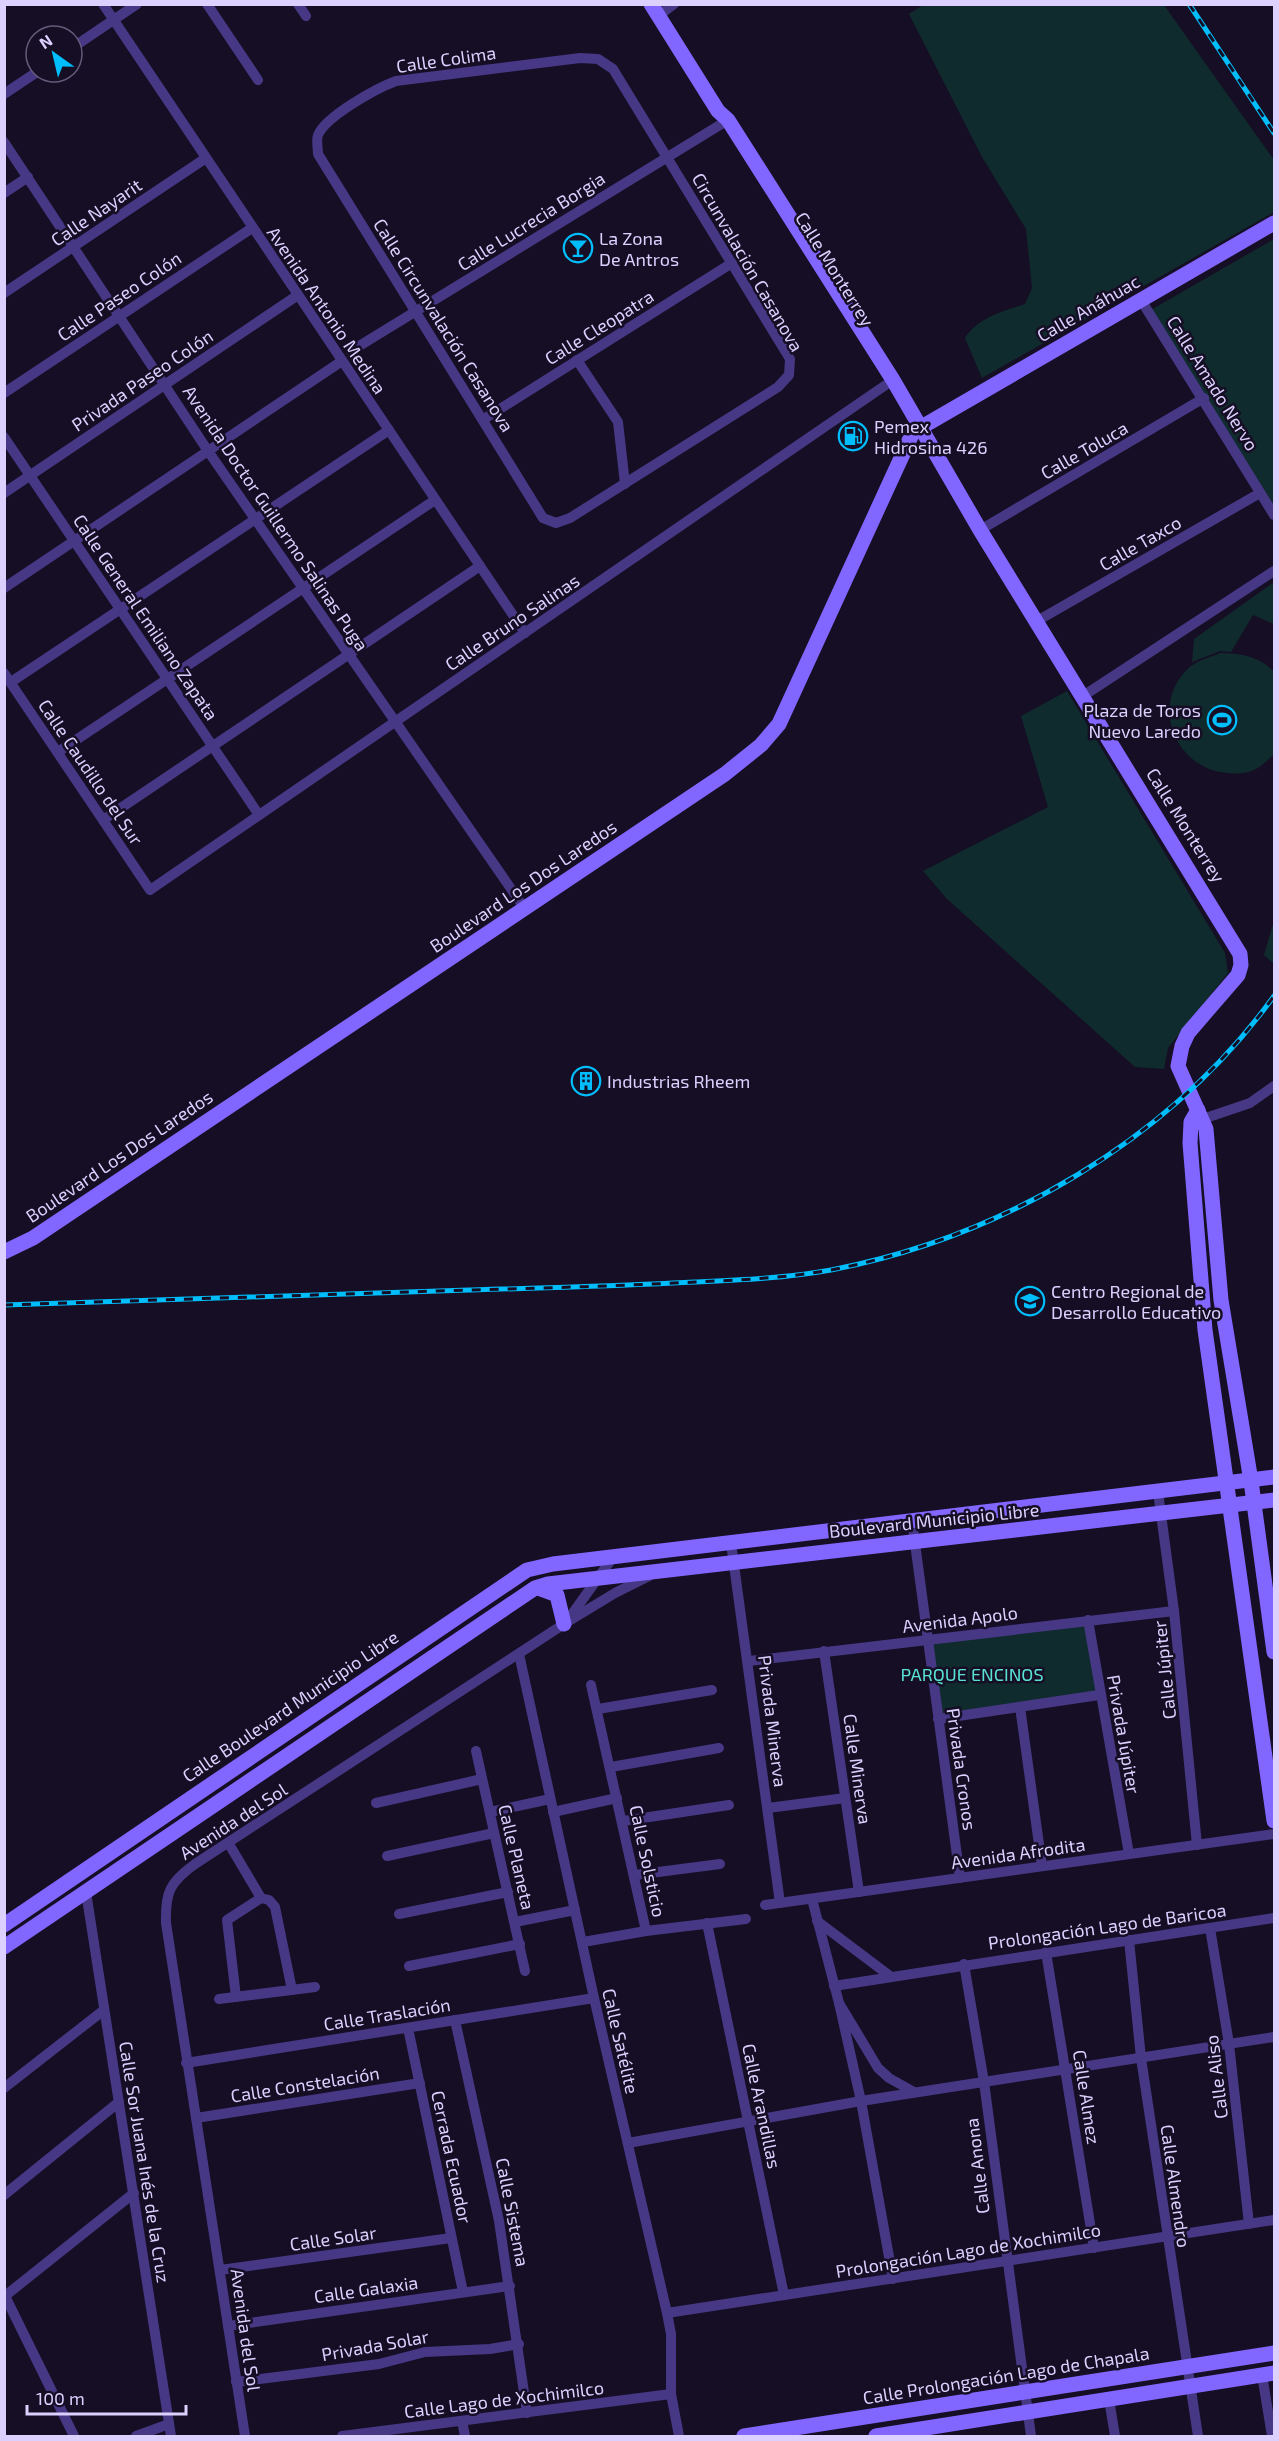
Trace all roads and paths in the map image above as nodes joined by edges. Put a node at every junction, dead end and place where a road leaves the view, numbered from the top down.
1 (103, 4) edge
2 (137, 4) edge
3 (207, 4) edge
4 (298, 4) edge
5 (674, 4) edge
6 (654, 11) edge
7 (306, 16) dead end
8 (113, 21) junction
9 (84, 40) edge
10 (598, 59) joint
11 (258, 80) dead end
12 (24, 81) edge
13 (4, 94) edge
14 (723, 118) junction
15 (317, 136) joint
16 (4, 142) edge
17 (667, 156) junction
18 (206, 158) junction
19 (28, 177) junction
20 (4, 193) edge
21 (1275, 223) edge
22 (252, 228) junction
23 (75, 246) junction
24 (732, 263) junction
25 (4, 293) edge
26 (298, 296) junction
27 (1142, 300) junction
28 (415, 312) junction
29 (119, 314) junction
30 (351, 351) dead end
31 (577, 360) junction
32 (342, 361) junction
33 (889, 383) junction
34 (165, 384) junction
35 (4, 393) edge
36 (1204, 398) junction
37 (484, 419) junction
38 (917, 429) junction
39 (389, 430) junction
40 (4, 437) edge
41 (208, 451) junction
42 (30, 475) junction
43 (625, 484) junction
44 (4, 493) edge
45 (1260, 493) junction
46 (435, 500) junction
47 (1275, 515) edge
48 (255, 519) junction
49 (556, 523) joint
50 (980, 530) junction
51 (74, 541) junction
52 (480, 566) junction
53 (1275, 572) edge
54 (4, 588) edge
55 (302, 589) junction
56 (120, 609) junction
57 (1037, 621) junction
58 (525, 633) junction
59 (348, 655) junction
60 (8, 677) edge
61 (168, 679) junction
62 (1083, 696) junction
63 (395, 722) junction
64 (213, 746) junction
65 (58, 752) junction
66 (259, 815) junction
67 (103, 820) junction
68 (150, 890) joint
69 (525, 909) junction
70 (1275, 1086) edge
71 (1197, 1117) junction
72 (4, 1252) edge
73 (1217, 1408) junction
74 (1275, 1477) edge
75 (1251, 1481) junction
76 (1228, 1484) junction
77 (1204, 1486) junction
78 (1158, 1492) junction
79 (1093, 1500) junction
80 (1275, 1500) edge
81 (1254, 1503) junction
82 (1230, 1505) junction
83 (1161, 1514) junction
84 (912, 1521) junction
85 (1095, 1521) junction
86 (914, 1541) junction
87 (731, 1543) junction
88 (613, 1557) junction
89 (734, 1562) junction
90 (666, 1570) junction
91 (597, 1578) junction
92 (535, 1588) junction
93 (1174, 1611) junction
94 (1088, 1620) junction
95 (564, 1624) junction
96 (927, 1640) junction
97 (824, 1651) junction
98 (1275, 1652) edge
99 (519, 1654) junction
100 (749, 1661) junction
101 (591, 1685) dead end
102 (712, 1690) dead end
103 (1099, 1695) junction
104 (1020, 1707) junction
105 (598, 1708) junction
106 (938, 1719) junction
107 (719, 1749) dead end
108 (476, 1751) dead end
109 (611, 1767) junction
110 (482, 1779) junction
111 (617, 1798) junction
112 (845, 1798) junction
113 (550, 1799) junction
114 (376, 1803) dead end
115 (729, 1805) dead end
116 (768, 1808) junction
117 (490, 1812) junction
118 (553, 1812) junction
119 (623, 1821) junction
120 (1275, 1821) edge
121 (494, 1833) junction
122 (1275, 1834) edge
123 (229, 1844) junction
124 (1197, 1845) junction
125 (1129, 1854) junction
126 (387, 1856) dead end
127 (720, 1864) dead end
128 (1042, 1866) junction
129 (635, 1875) junction
130 (960, 1878) junction
131 (86, 1892) junction
132 (508, 1892) junction
133 (859, 1892) junction
134 (261, 1898) junction
135 (812, 1899) junction
136 (780, 1903) junction
137 (765, 1905) dead end
138 (575, 1910) junction
139 (399, 1914) dead end
140 (1275, 1918) edge
141 (746, 1919) dead end
142 (817, 1921) junction
143 (515, 1923) junction
144 (707, 1923) junction
145 (4, 1924) edge
146 (1210, 1928) junction
147 (646, 1931) junction
148 (1129, 1940) junction
149 (583, 1942) junction
150 (520, 1944) junction
151 (4, 1947) edge
152 (1046, 1952) junction
153 (964, 1964) junction
154 (409, 1966) dead end
155 (525, 1971) dead end
156 (890, 1976) junction
157 (834, 1986) junction
158 (315, 1987) dead end
159 (292, 1990) junction
160 (236, 1997) junction
161 (594, 1998) junction
162 (219, 1999) dead end
163 (839, 2002) junction
164 (104, 2010) junction
165 (455, 2020) junction
166 (408, 2028) junction
167 (1275, 2037) edge
168 (1229, 2044) junction
169 (1140, 2058) junction
170 (186, 2063) junction
171 (1065, 2069) junction
172 (984, 2082) junction
173 (420, 2083) junction
174 (4, 2088) edge
175 (914, 2092) junction
176 (861, 2101) junction
177 (119, 2102) junction
178 (196, 2118) junction
179 (748, 2121) junction
180 (628, 2143) junction
181 (134, 2193) junction
182 (4, 2194) edge
183 (1275, 2220) edge
184 (1249, 2224) junction
185 (1167, 2236) junction
186 (451, 2238) junction
187 (1094, 2248) junction
188 (1006, 2261) junction
189 (220, 2270) junction
190 (893, 2279) junction
191 (510, 2286) junction
192 (463, 2292) junction
193 (5, 2295) edge
194 (784, 2295) junction
195 (667, 2313) junction
196 (228, 2326) junction
197 (519, 2344) junction
198 (1275, 2353) edge
199 (1187, 2366) junction
200 (1268, 2374) edge
201 (236, 2382) junction
202 (1190, 2386) junction
203 (1023, 2392) junction
204 (671, 2394) junction
205 (1109, 2399) junction
206 (1027, 2412) junction
207 (527, 2413) junction
208 (462, 2421) junction
209 (169, 2424) junction
210 (956, 2430) edge
211 (810, 2431) edge
212 (74, 2436) edge
213 (136, 2436) edge
214 (171, 2436) edge
215 (245, 2436) edge
216 (342, 2436) edge
217 (465, 2436) edge
218 (679, 2436) edge
219 (744, 2436) edge
220 (881, 2436) edge
221 (1030, 2436) edge
222 (1115, 2436) edge
223 (1198, 2436) edge
224 (1272, 2436) edge

1 - 8 street, Avenida Antonio Medina
2 - 8 street
3 - 11 street
4 - 7 street
5 - 6 street
6 - 14 main road, Calle Monterrey
8 - 9 street
8 - 18 street, Avenida Antonio Medina
10 - 15 street, Calle Colima
10 - 17 street, Circunvalación Casanova
12 - 13 street
14 - 17 street, Calle Lucrecia Borgia
14 - 33 main road, Calle Monterrey
15 - 28 street, Calle Circunvalación Casanova
16 - 19 street, Avenida Doctor Guillermo Salinas Puga
17 - 24 street, Circunvalación Casanova
17 - 28 street, Calle Lucrecia Borgia
18 - 22 street, Avenida Antonio Medina
18 - 23 street, Calle Nayarit
19 - 20 street
19 - 23 street, Avenida Doctor Guillermo Salinas Puga
21 - 27 main road, Calle Anáhuac
22 - 26 street, Avenida Antonio Medina
22 - 29 street, Calle Paseo Colón
23 - 25 street, Calle Nayarit
23 - 29 street, Avenida Doctor Guillermo Salinas Puga
24 - 31 street, Calle Cleopatra
24 - 43 street, Circunvalación Casanova
26 - 32 street, Avenida Antonio Medina
26 - 34 street, Privada Paseo Colón
27 - 36 street, Calle Amado Nervo
27 - 38 main road, Calle Anáhuac
28 - 30 street, Calle Lucrecia Borgia
28 - 37 street, Calle Circunvalación Casanova
29 - 34 street, Avenida Doctor Guillermo Salinas Puga
29 - 35 street, Calle Paseo Colón
31 - 37 street, Calle Cleopatra
31 - 43 street
32 - 39 street, Avenida Antonio Medina
32 - 41 street
33 - 38 main road, Calle Monterrey
33 - 58 street, Calle Bruno Salinas
34 - 41 street, Avenida Doctor Guillermo Salinas Puga
34 - 42 street, Privada Paseo Colón
36 - 45 street, Calle Amado Nervo
36 - 50 street, Calle Toluca
37 - 49 street, Calle Circunvalación Casanova
38 - 50 main road, Calle Monterrey
38 - 69 main road, Boulevard Los Dos Laredos
39 - 46 street, Avenida Antonio Medina
39 - 48 street
40 - 42 street, Calle General Emiliano Zapata
41 - 48 street, Avenida Doctor Guillermo Salinas Puga
41 - 51 street
42 - 44 street, Privada Paseo Colón
42 - 51 street, Calle General Emiliano Zapata
43 - 49 street, Circunvalación Casanova
45 - 47 street, Calle Amado Nervo
45 - 57 street, Calle Taxco
46 - 52 street, Avenida Antonio Medina
46 - 55 street
48 - 55 street, Avenida Doctor Guillermo Salinas Puga
48 - 56 street
50 - 57 main road, Calle Monterrey
51 - 54 street
51 - 56 street, Calle General Emiliano Zapata
52 - 58 street, Avenida Antonio Medina
52 - 59 street
53 - 62 street
55 - 59 street, Avenida Doctor Guillermo Salinas Puga
55 - 61 street
56 - 60 street
56 - 61 street, Calle General Emiliano Zapata
57 - 62 main road, Calle Monterrey
58 - 63 street, Calle Bruno Salinas
59 - 63 street, Avenida Doctor Guillermo Salinas Puga
59 - 64 street
60 - 65 street, Calle Caudillo del Sur
61 - 64 street, Calle General Emiliano Zapata
61 - 65 street
62 - 71 main road, Calle Monterrey
63 - 66 street, Calle Bruno Salinas
63 - 69 street, Avenida Doctor Guillermo Salinas Puga
64 - 66 street, Calle General Emiliano Zapata
64 - 67 street
65 - 67 street, Calle Caudillo del Sur
66 - 68 street, Calle Bruno Salinas
67 - 68 street, Calle Caudillo del Sur
69 - 72 main road, Boulevard Los Dos Laredos
70 - 71 street
71 - 73 main road
71 - 75 main road
73 - 76 main road
73 - 77 main road
74 - 75 main road, Boulevard Municipio Libre
75 - 76 main road, Boulevard Municipio Libre
75 - 81 main road
76 - 77 main road, Boulevard Municipio Libre
76 - 82 main road
77 - 78 main road, Boulevard Municipio Libre
78 - 79 main road, Boulevard Municipio Libre
78 - 83 street, Calle Júpiter
79 - 84 main road, Boulevard Municipio Libre
79 - 85 main road
80 - 81 main road, Boulevard Municipio Libre
81 - 82 main road, Boulevard Municipio Libre
81 - 98 main road
82 - 83 main road, Boulevard Municipio Libre
82 - 120 main road
83 - 85 main road, Boulevard Municipio Libre
83 - 93 street, Calle Júpiter
84 - 86 street, Privada Cronos
84 - 87 main road, Boulevard Municipio Libre
85 - 86 main road, Boulevard Municipio Libre
86 - 89 main road, Boulevard Municipio Libre
86 - 96 street, Privada Cronos
87 - 88 main road, Boulevard Municipio Libre
87 - 89 street, Privada Minerva
88 - 91 street
88 - 145 main road, Calle Boulevard Municipio Libre
89 - 90 main road, Boulevard Municipio Libre
89 - 100 street, Privada Minerva
90 - 91 main road, Boulevard Municipio Libre
90 - 95 street, Avenida del Sol
91 - 92 main road
91 - 95 street
92 - 95 main road
92 - 131 main road
93 - 94 street, Avenida Apolo
93 - 124 street, Calle Júpiter
94 - 96 street, Avenida Apolo
94 - 103 street, Privada Júpiter
95 - 99 street, Avenida del Sol
96 - 97 street, Avenida Apolo
96 - 106 street, Privada Cronos
97 - 100 street, Avenida Apolo
97 - 112 street, Calle Minerva
99 - 113 street, Calle Satélite
99 - 123 street, Avenida del Sol
100 - 116 street, Privada Minerva
101 - 105 street, Calle Solsticio
102 - 105 street
103 - 104 street
103 - 125 street, Privada Júpiter
104 - 106 street
104 - 128 street
105 - 109 street, Calle Solsticio
106 - 130 street, Privada Cronos
107 - 109 street
108 - 110 street, Calle Planeta
109 - 111 street, Calle Solsticio
110 - 114 street
110 - 117 street, Calle Planeta
111 - 118 street, Calle Solsticio
111 - 119 street, Calle Solsticio
112 - 116 street
112 - 133 street, Calle Minerva
113 - 117 street
113 - 118 street, Calle Satélite
115 - 119 street
116 - 136 street, Privada Minerva
117 - 121 street, Calle Planeta
118 - 138 street, Calle Satélite
119 - 129 street, Calle Solsticio
121 - 126 street
121 - 132 street, Calle Planeta
122 - 124 street, Avenida Afrodita
123 - 134 street
123 - 170 street, Avenida del Sol
124 - 125 street, Avenida Afrodita
125 - 128 street, Avenida Afrodita
127 - 129 street
128 - 130 street, Avenida Afrodita
129 - 147 street, Calle Solsticio
130 - 133 street, Avenida Afrodita
131 - 151 main road
131 - 164 street, Calle Sor Juana Inés de la Cruz
132 - 139 street
132 - 143 street, Calle Planeta
133 - 135 street, Avenida Afrodita
134 - 159 street
134 - 160 street
135 - 136 street, Avenida Afrodita
135 - 142 street
136 - 137 street, Avenida Afrodita
138 - 143 street
138 - 149 street, Calle Satélite
140 - 146 street, Prolongación Lago de Baricoa
141 - 144 street
142 - 156 street
142 - 157 street
143 - 150 street, Calle Planeta
144 - 147 street
144 - 179 street, Calle Arandillas
146 - 148 street, Prolongación Lago de Baricoa
146 - 168 street, Calle Aliso
147 - 149 street
148 - 152 street, Prolongación Lago de Baricoa
148 - 169 street, Calle Almendro
149 - 161 street, Calle Satélite
150 - 154 street
150 - 155 street, Calle Planeta
152 - 153 street, Prolongación Lago de Baricoa
152 - 171 street, Calle Almez
153 - 156 street, Prolongación Lago de Baricoa
153 - 172 street, Calle Anona
156 - 157 street, Prolongación Lago de Baricoa
157 - 163 street
158 - 159 street
159 - 160 street
160 - 162 street
161 - 165 street, Calle Traslación
161 - 180 street, Calle Satélite
163 - 175 street
163 - 176 street
164 - 174 street
164 - 177 street, Calle Sor Juana Inés de la Cruz
165 - 166 street, Calle Traslación
165 - 191 street, Calle Sistema
166 - 170 street, Calle Traslación
166 - 173 street, Cerrada Ecuador
167 - 168 street
168 - 169 street
168 - 184 street, Calle Aliso
169 - 171 street
169 - 185 street, Calle Almendro
170 - 178 street, Avenida del Sol
171 - 172 street
171 - 187 street, Calle Almez
172 - 175 street
172 - 188 street, Calle Anona
173 - 178 street, Calle Constelación
173 - 186 street, Cerrada Ecuador
175 - 176 street
176 - 179 street
176 - 190 street
177 - 181 street, Calle Sor Juana Inés de la Cruz
177 - 182 street
178 - 189 street, Avenida del Sol
179 - 180 street
179 - 194 street, Calle Arandillas
180 - 195 street, Calle Satélite
181 - 193 street
181 - 209 street, Calle Sor Juana Inés de la Cruz
183 - 184 street, Prolongación Lago de Xochimilco
184 - 185 street, Prolongación Lago de Xochimilco
185 - 187 street, Prolongación Lago de Xochimilco
185 - 199 street, Calle Almendro
186 - 189 street, Calle Solar
186 - 192 street, Cerrada Ecuador
187 - 188 street, Prolongación Lago de Xochimilco
188 - 190 street, Prolongación Lago de Xochimilco
188 - 203 street, Calle Anona
189 - 196 street, Avenida del Sol
190 - 194 street, Prolongación Lago de Xochimilco
191 - 192 street, Calle Galaxia
191 - 197 street, Calle Sistema
192 - 196 street, Calle Galaxia
193 - 212 street
194 - 195 street, Prolongación Lago de Xochimilco
195 - 204 street, Calle Satélite
196 - 201 street, Avenida del Sol
197 - 201 street, Privada Solar
197 - 207 street, Calle Sistema
198 - 199 main road, Calle Prolongación Lago de Chapala
199 - 202 street, Calle Almendro
199 - 203 main road, Calle Prolongación Lago de Chapala
200 - 202 main road
200 - 224 street
201 - 215 street, Avenida del Sol
202 - 205 main road
202 - 223 street, Calle Almendro
203 - 206 street, Calle Anona
203 - 211 main road, Calle Prolongación Lago de Chapala
204 - 207 street, Calle Lago de Xochimilco
204 - 218 street, Calle Satélite
205 - 206 main road
205 - 222 street
206 - 210 main road
206 - 221 street, Calle Anona
207 - 208 street, Calle Lago de Xochimilco
208 - 216 street, Calle Lago de Xochimilco
208 - 217 street
209 - 213 street
209 - 214 street, Calle Sor Juana Inés de la Cruz
210 - 220 main road
211 - 219 main road, Calle Prolongación Lago de Chapala

